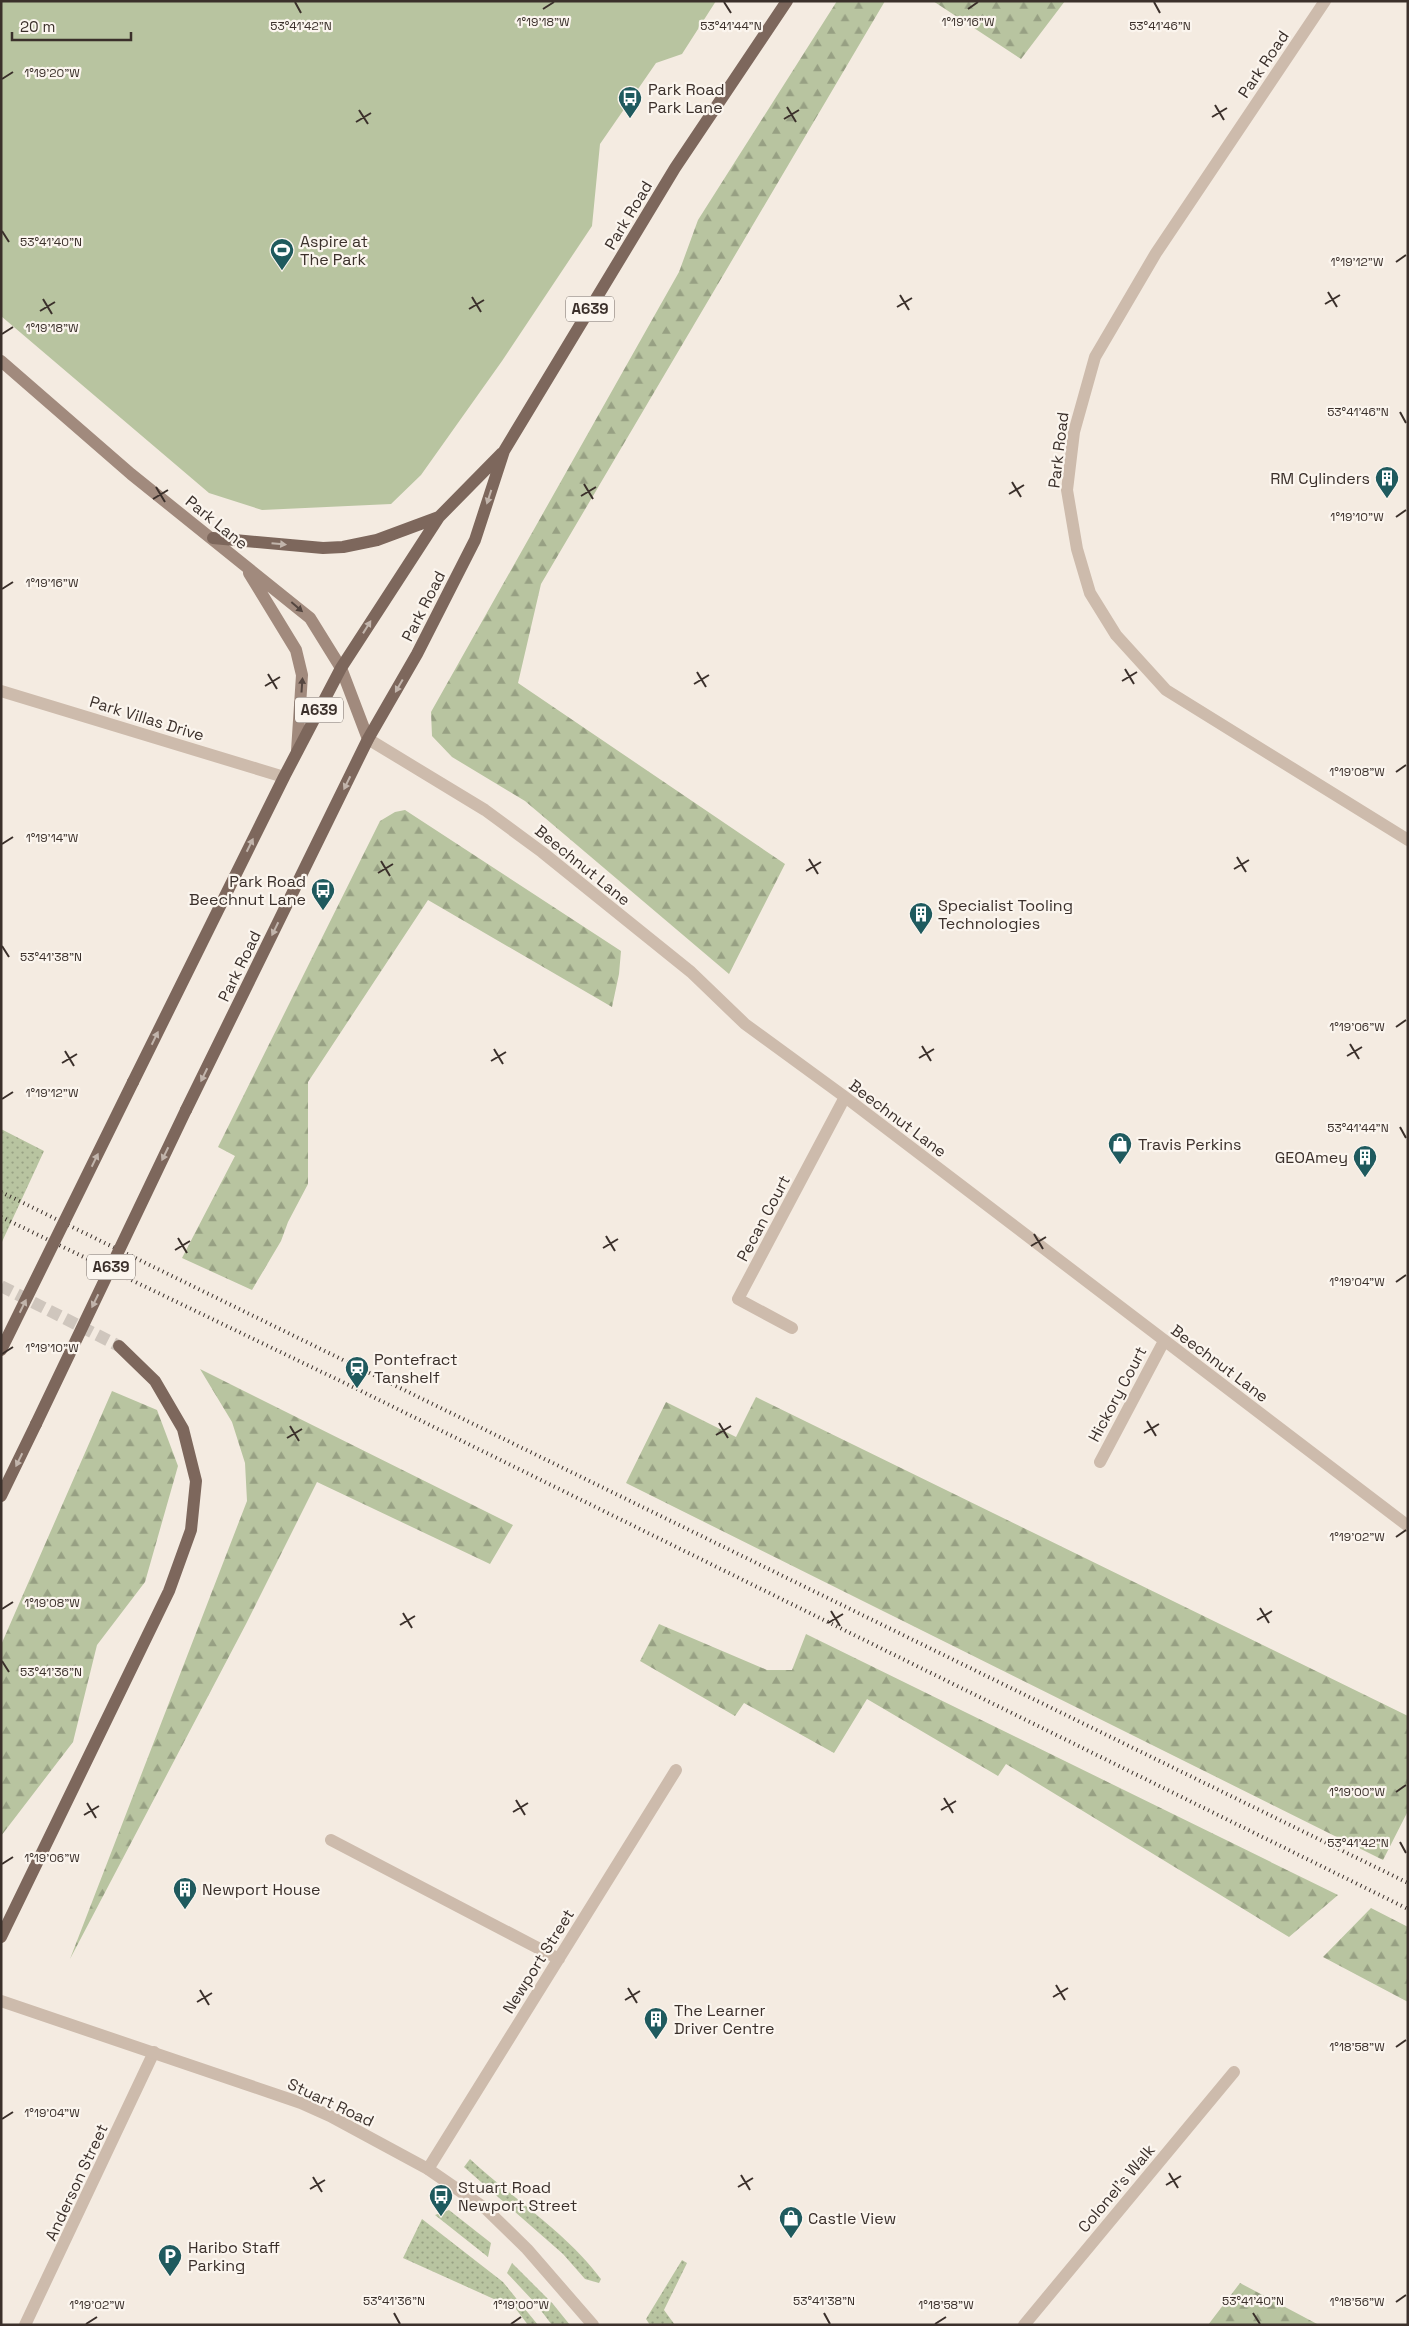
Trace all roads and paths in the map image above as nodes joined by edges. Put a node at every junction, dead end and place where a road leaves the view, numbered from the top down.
1 (786, 1) edge
2 (1325, 1) edge
3 (1, 362) edge
4 (504, 451) junction
5 (439, 517) junction
6 (213, 538) junction
7 (245, 566) junction
8 (341, 668) junction
9 (1, 691) edge
10 (368, 739) junction
11 (297, 751) junction
12 (284, 777) junction
13 (1408, 840) edge
14 (845, 1097) junction
15 (792, 1328) dead end
16 (1164, 1341) junction
17 (119, 1346) tunnel mouth
18 (1, 1350) edge
19 (1100, 1462) dead end
20 (1, 1496) edge
21 (1408, 1526) edge
22 (676, 1770) dead end
23 (331, 1840) dead end
24 (1, 1937) edge
25 (559, 1959) junction
26 (1, 2001) edge
27 (154, 2052) junction
28 (1234, 2072) dead end
29 (428, 2170) junction
30 (26, 2325) edge
31 (592, 2325) edge
32 (1024, 2325) edge

1 - 4 main road, Park Road / A639
2 - 13 street, Park Road
3 - 6 main road, Park Lane
4 - 5 main road, Park Road / A639
4 -> 10 main road, Park Road / A639
6 -> 5 main road
8 -> 5 main road, Park Road / A639
6 - 7 main road, Park Lane
7 -> 8 main road, Park Lane
11 -> 7 main road
8 - 10 main road, Park Lane
8 - 11 main road, Park Road / A639
9 - 12 street, Park Villas Drive
10 - 14 street, Beechnut Lane
10 -> 20 main road, Park Road / A639, bridge
11 - 12 main road, Park Road
18 -> 12 main road, Park Road, bridge
14 - 15 street, Pecan Court
14 - 16 street, Beechnut Lane
16 - 19 street, Hickory Court
16 - 21 street, Beechnut Lane
17 - 24 main road
22 - 25 street, Newport Street
23 - 25 street
25 - 29 street, Newport Street
26 - 27 street, Stuart Road
27 - 29 street, Stuart Road
27 - 30 street, Anderson Street
28 - 32 street, Colonel's Walk
29 - 31 street, Stuart Road

